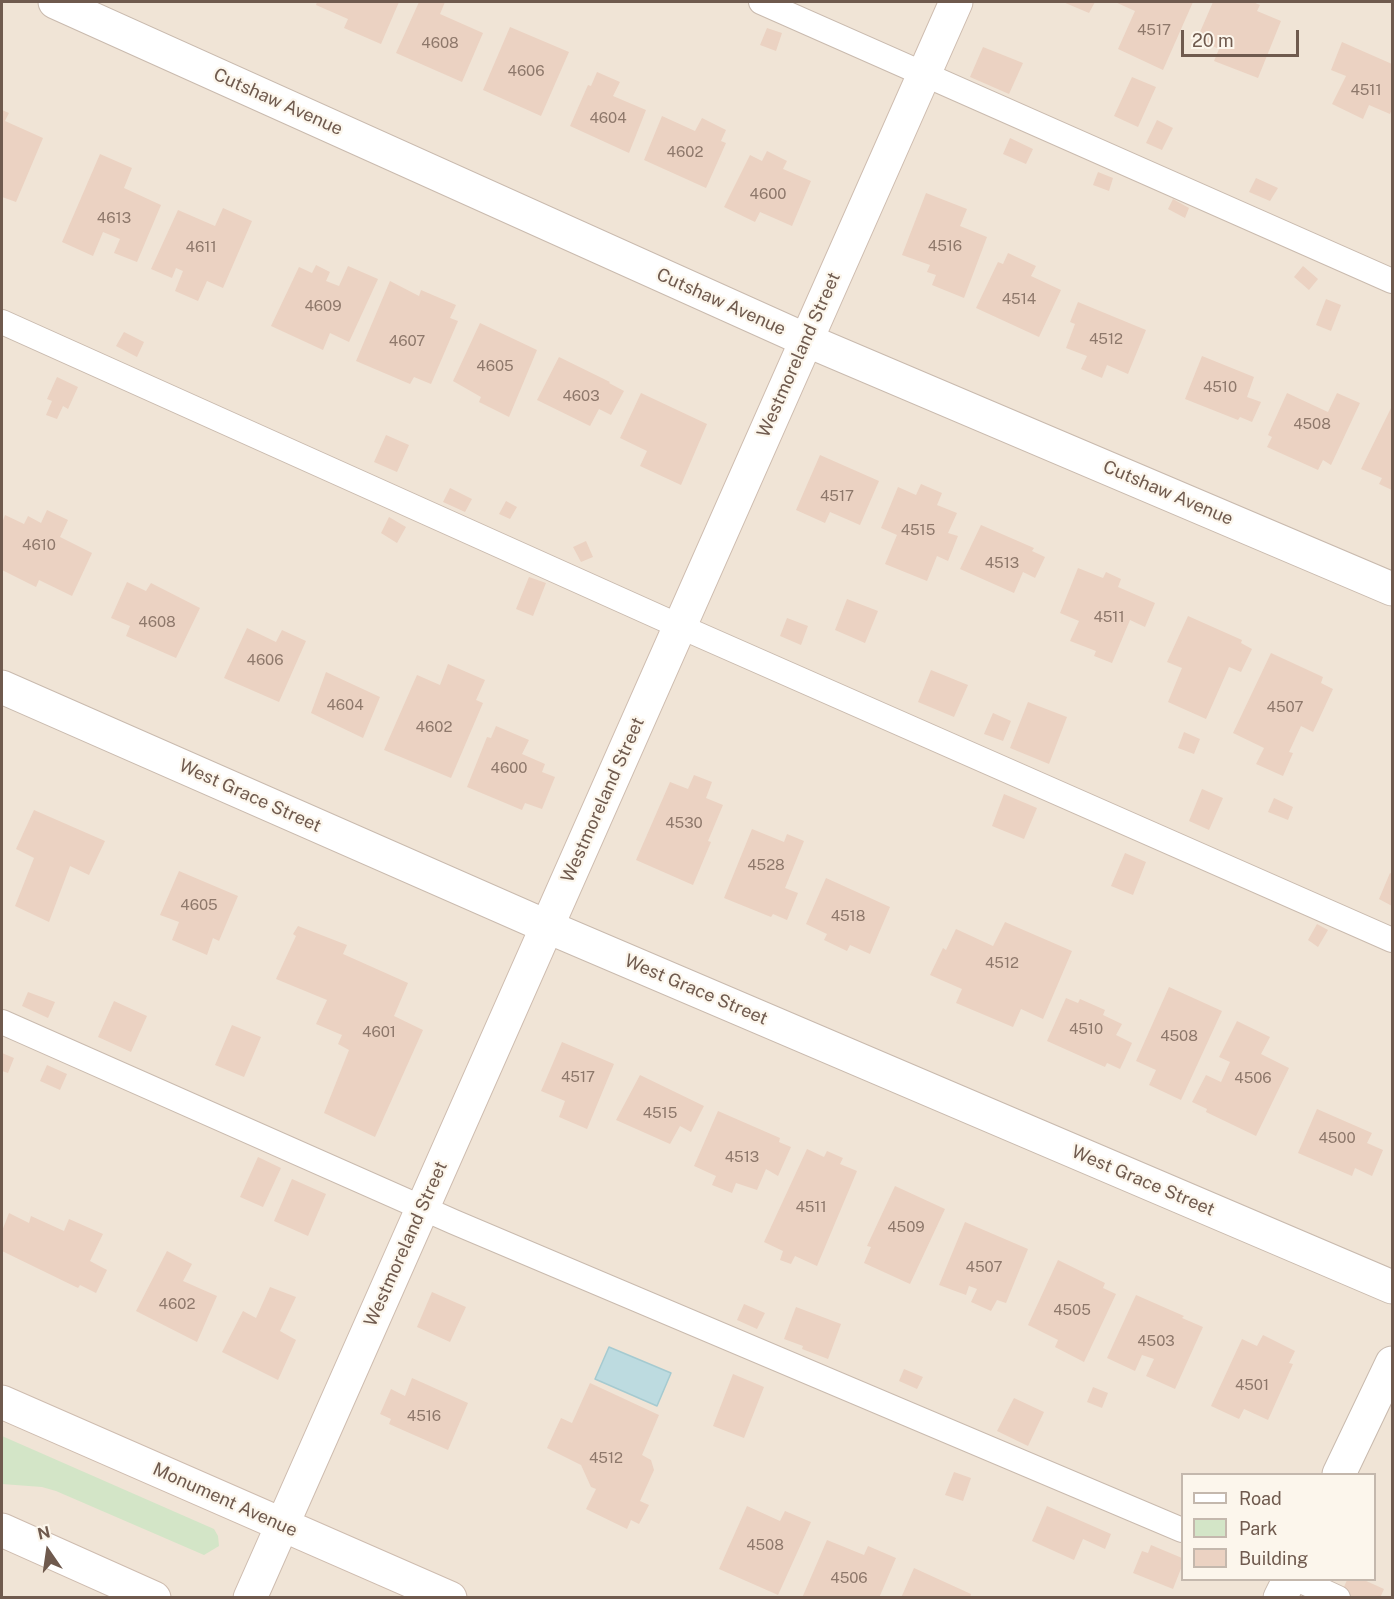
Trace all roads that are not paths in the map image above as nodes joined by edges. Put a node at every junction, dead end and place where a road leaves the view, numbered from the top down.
1 (55, 2) edge
2 (761, 2) edge
3 (956, 2) edge
4 (923, 74) junction
5 (1392, 281) edge
6 (2, 322) edge
7 (806, 340) junction
8 (1392, 589) edge
9 (679, 626) junction
10 (2, 687) edge
11 (548, 927) junction
12 (1392, 940) edge
13 (2, 1022) edge
14 (422, 1208) junction
15 (1392, 1287) edge
16 (1392, 1363) edge
17 (2, 1402) edge
18 (1339, 1473) edge
19 (281, 1525) junction
20 (2, 1530) edge
21 (1181, 1530) edge
22 (1288, 1581) edge
23 (1301, 1581) edge
24 (154, 1598) edge
25 (250, 1598) edge
26 (450, 1598) edge
27 (1280, 1598) edge
28 (1338, 1598) edge

1 - 7 street, Cutshaw Avenue
2 - 4 lane
3 - 4 street, Westmoreland Street
4 - 5 lane
4 - 7 street, Westmoreland Street
6 - 9 lane
7 - 8 street, Cutshaw Avenue
7 - 9 street, Westmoreland Street
9 - 11 street, Westmoreland Street
9 - 12 lane
10 - 11 street, West Grace Street
11 - 14 street, Westmoreland Street
11 - 15 street, West Grace Street
13 - 14 lane
14 - 19 street, Westmoreland Street
14 - 21 lane
16 - 18 street
17 - 19 street, Monument Avenue
19 - 25 street, Westmoreland Street
19 - 26 street, Monument Avenue
20 - 24 street
22 - 27 street
23 - 28 lane

